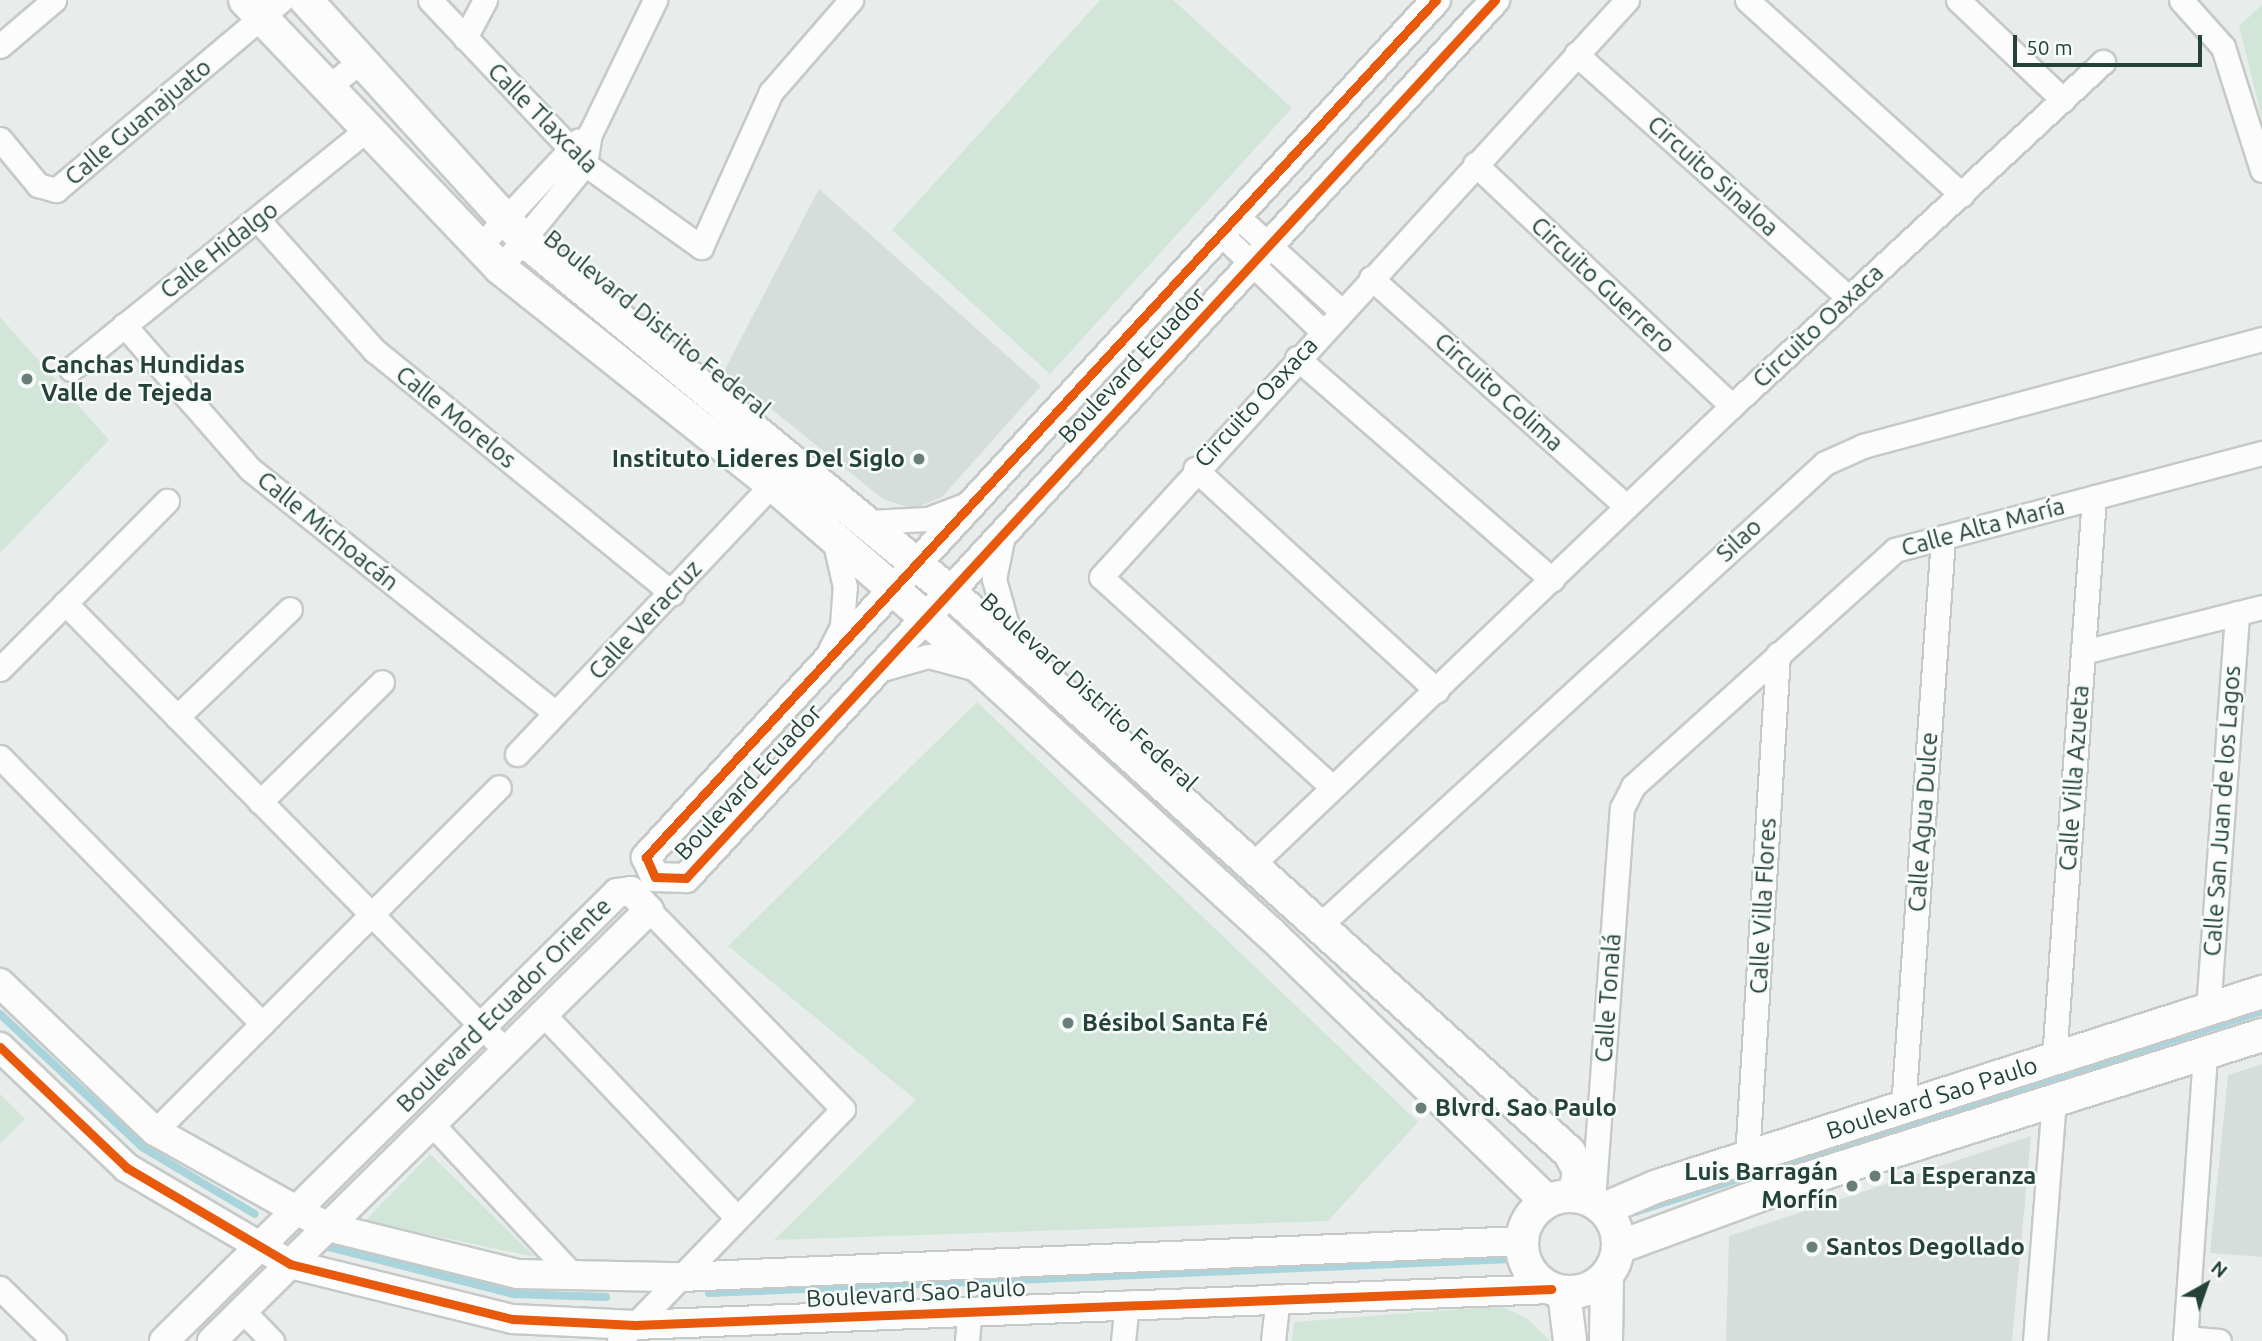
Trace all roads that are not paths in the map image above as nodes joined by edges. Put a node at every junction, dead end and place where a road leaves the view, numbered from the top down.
1 (54, 0) edge
2 (306, 0) edge
3 (430, 0) edge
4 (485, 0) edge
5 (655, 0) edge
6 (850, 0) edge
7 (1436, 0) edge
8 (1495, 0) edge
9 (1627, 0) edge
10 (1747, 0) edge
11 (1958, 0) edge
12 (2181, 0) edge
13 (262, 6) edge
14 (466, 38) junction
15 (0, 46) edge
16 (1576, 54) junction
17 (359, 62) junction
18 (2103, 62) dead end
19 (326, 89) junction
20 (2063, 100) junction
21 (366, 130) junction
22 (590, 134) junction
23 (0, 139) edge
24 (567, 147) junction
25 (585, 164) junction
26 (1475, 164) junction
27 (2262, 170) edge
28 (1962, 195) junction
29 (259, 222) junction
30 (1229, 225) junction
31 (515, 231) junction
32 (1260, 255) junction
33 (489, 258) junction
34 (1371, 278) junction
35 (1849, 298) junction
36 (1341, 310) junction
37 (124, 325) junction
38 (1322, 331) junction
39 (2262, 339) edge
40 (1297, 358) junction
41 (71, 369) dead end
42 (1732, 406) junction
43 (2262, 453) edge
44 (1195, 469) junction
45 (772, 484) junction
46 (2094, 497) junction
47 (975, 500) junction
48 (167, 501) dead end
49 (1626, 506) junction
50 (869, 522) junction
51 (1003, 534) junction
52 (1942, 537) junction
53 (834, 539) junction
54 (917, 564) junction
55 (1552, 580) junction
56 (893, 590) junction
57 (950, 592) junction
58 (671, 593) junction
59 (65, 603) junction
60 (2262, 607) edge
61 (290, 609) dead end
62 (2236, 613) junction
63 (926, 618) junction
64 (2083, 652) junction
65 (1778, 654) junction
66 (1017, 656) junction
67 (822, 666) junction
68 (0, 668) edge
69 (876, 672) junction
70 (985, 673) junction
71 (382, 682) dead end
72 (1437, 691) junction
73 (556, 713) junction
74 (177, 717) junction
75 (517, 754) dead end
76 (0, 757) edge
77 (499, 787) dead end
78 (1332, 787) junction
79 (1626, 796) joint
80 (260, 802) junction
81 (1253, 864) junction
82 (1294, 902) junction
83 (649, 910) junction
84 (371, 916) junction
85 (1320, 925) junction
86 (1270, 933) junction
87 (0, 983) edge
88 (2262, 992) edge
89 (2208, 1010) junction
90 (543, 1014) junction
91 (262, 1024) junction
92 (482, 1027) junction
93 (2262, 1035) edge
94 (0, 1047) edge
95 (506, 1051) junction
96 (2205, 1054) junction
97 (2054, 1059) junction
98 (2054, 1102) junction
99 (1903, 1108) junction
100 (432, 1124) junction
101 (155, 1130) junction
102 (1747, 1157) junction
103 (1580, 1202) junction
104 (296, 1210) junction
105 (736, 1217) junction
106 (328, 1227) junction
107 (1522, 1241) junction
108 (259, 1247) junction
109 (1619, 1247) junction
110 (290, 1264) junction
111 (573, 1275) junction
112 (1607, 1276) junction
113 (681, 1278) junction
114 (0, 1288) edge
115 (1558, 1290) junction
116 (1278, 1296) junction
117 (1127, 1303) junction
118 (970, 1309) junction
119 (243, 1311) junction
120 (627, 1333) edge
121 (2185, 1340) edge
122 (54, 1341) edge
123 (164, 1341) edge
124 (212, 1341) edge
125 (272, 1341) edge
126 (967, 1341) edge
127 (1123, 1341) edge
128 (1273, 1341) edge
129 (1570, 1341) edge
130 (1606, 1341) edge
131 (2035, 1341) edge
132 (2220, 1341) edge

1 - 15 street
2 - 17 main road, Boulevard Distrito Federal
3 - 14 street, Calle Tlaxcala
4 - 14 street
5 - 22 street
6 - 25 street, Calle Tlaxcala
7 - 30 street, Boulevard Ecuador
8 - 32 street, Boulevard Ecuador
9 - 16 street, Circuito Oaxaca
10 - 28 street
11 - 20 street
12 - 27 street
13 - 19 main road
13 - 23 street, Calle Guanajuato
14 - 24 street, Calle Tlaxcala
16 - 26 street, Circuito Oaxaca
16 - 35 street, Circuito Sinaloa
17 - 19 street
17 - 31 main road, Boulevard Distrito Federal
18 - 20 street, Circuito Oaxaca
19 - 21 main road
20 - 28 street, Circuito Oaxaca
21 - 29 street, Calle Hidalgo
21 - 33 main road
22 - 24 street
22 - 25 street
24 - 25 street, Calle Tlaxcala
24 - 31 street
25 - 31 street
26 - 34 street, Circuito Oaxaca
26 - 42 street, Circuito Guerrero
28 - 35 street, Circuito Oaxaca
29 - 37 street, Calle Hidalgo
29 - 58 street, Calle Morelos
30 - 32 street
30 - 47 street, Boulevard Ecuador
31 - 33 street
31 - 50 main road, Boulevard Distrito Federal
32 - 36 street
32 - 38 street
32 - 51 street, Boulevard Ecuador
33 - 45 main road
34 - 36 street, Circuito Oaxaca
34 - 49 street, Circuito Colima
35 - 42 street, Circuito Oaxaca
36 - 38 street, Circuito Oaxaca
37 - 41 street, Calle Hidalgo
37 - 73 street, Calle Michoacán
38 - 40 street, Circuito Oaxaca
39 - 85 street, Silao
40 - 44 street, Circuito Oaxaca
40 - 55 street
42 - 49 street, Circuito Oaxaca
43 - 46 street, Calle Alta María
44 - 72 street
44 - 78 street, Circuito Oaxaca
45 - 53 main road
45 - 58 street, Calle Veracruz
46 - 52 street, Calle Alta María
46 - 64 street, Calle Villa Azueta
47 - 50 street
47 - 54 street, Boulevard Ecuador
48 - 59 street
49 - 55 street, Circuito Oaxaca
50 - 54 main road, Boulevard Distrito Federal
51 - 57 street, Boulevard Ecuador
51 - 66 street
52 - 65 street, Calle Alta María
52 - 99 street, Calle Agua Dulce
53 - 56 main road
53 - 67 street
54 - 56 street, Boulevard Ecuador
54 - 57 main road, Boulevard Distrito Federal
55 - 72 street, Circuito Oaxaca
56 - 63 main road
56 - 67 street, Boulevard Ecuador
57 - 63 street, Boulevard Ecuador
57 - 66 main road, Boulevard Distrito Federal
58 - 73 street, Calle Veracruz
59 - 68 street
59 - 74 street
60 - 62 street
61 - 74 street
62 - 64 street
62 - 89 street, Calle San Juan de los Lagos
63 - 69 street, Boulevard Ecuador
63 - 70 main road
64 - 97 street, Calle Villa Azueta
65 - 79 street, Calle Alta María
65 - 102 street, Calle Villa Flores
66 - 81 main road, Boulevard Distrito Federal
67 - 69 street, Boulevard Ecuador
69 - 70 street
70 - 86 main road
71 - 80 street
72 - 78 street, Circuito Oaxaca
73 - 75 street, Calle Veracruz
74 - 80 street
76 - 91 street
77 - 84 street
78 - 81 street, Circuito Oaxaca
79 - 103 street, Calle Tonalá
80 - 84 street
81 - 82 main road, Boulevard Distrito Federal
82 - 85 main road, Boulevard Distrito Federal
82 - 86 street
83 - 90 street, Boulevard Ecuador Oriente
83 - 92 street, Boulevard Ecuador Oriente
83 - 105 street
84 - 91 street
84 - 92 street
85 - 103 main road, Boulevard Distrito Federal
86 - 103 main road
87 - 101 street, Boulevard Sao Paulo
88 - 89 main road, Boulevard Sao Paulo
89 - 97 main road, Boulevard Sao Paulo
90 - 95 street, Boulevard Ecuador Oriente
90 - 105 street
91 - 101 street
92 - 95 street
92 - 104 street, Boulevard Ecuador Oriente
93 - 96 main road, Boulevard Sao Paulo
94 - 108 street, Boulevard Sao Paulo
95 - 100 street, Boulevard Ecuador Oriente
96 - 98 main road, Boulevard Sao Paulo
96 - 121 street
97 - 99 main road, Boulevard Sao Paulo
98 - 109 main road, Boulevard Sao Paulo
98 - 131 street
99 - 102 main road, Boulevard Sao Paulo
100 - 106 street, Boulevard Ecuador Oriente
100 - 111 street
101 - 104 street, Boulevard Sao Paulo
102 - 103 main road, Boulevard Sao Paulo
103 - 107 main road
103 - 109 main road
104 - 106 street, Boulevard Sao Paulo
104 - 108 street, Boulevard Ecuador Oriente
105 - 113 street
106 - 110 street, Boulevard Ecuador Oriente
106 - 111 street, Boulevard Sao Paulo
107 - 113 street, Boulevard Sao Paulo
107 - 115 main road
108 - 110 street, Boulevard Sao Paulo
108 - 123 street, Boulevard Ecuador Oriente
109 - 112 main road
110 - 119 street, Boulevard Ecuador Oriente
110 - 120 street, Boulevard Sao Paulo
111 - 113 street, Boulevard Sao Paulo
112 - 115 main road
112 - 130 main road
113 - 120 street
114 - 122 street
115 - 116 street, Boulevard Sao Paulo
115 - 129 main road
116 - 117 street, Boulevard Sao Paulo
116 - 128 street
117 - 118 street, Boulevard Sao Paulo
117 - 127 street
118 - 120 street, Boulevard Sao Paulo
118 - 126 street
119 - 124 street, Boulevard Ecuador Oriente
119 - 125 street
121 - 132 street

